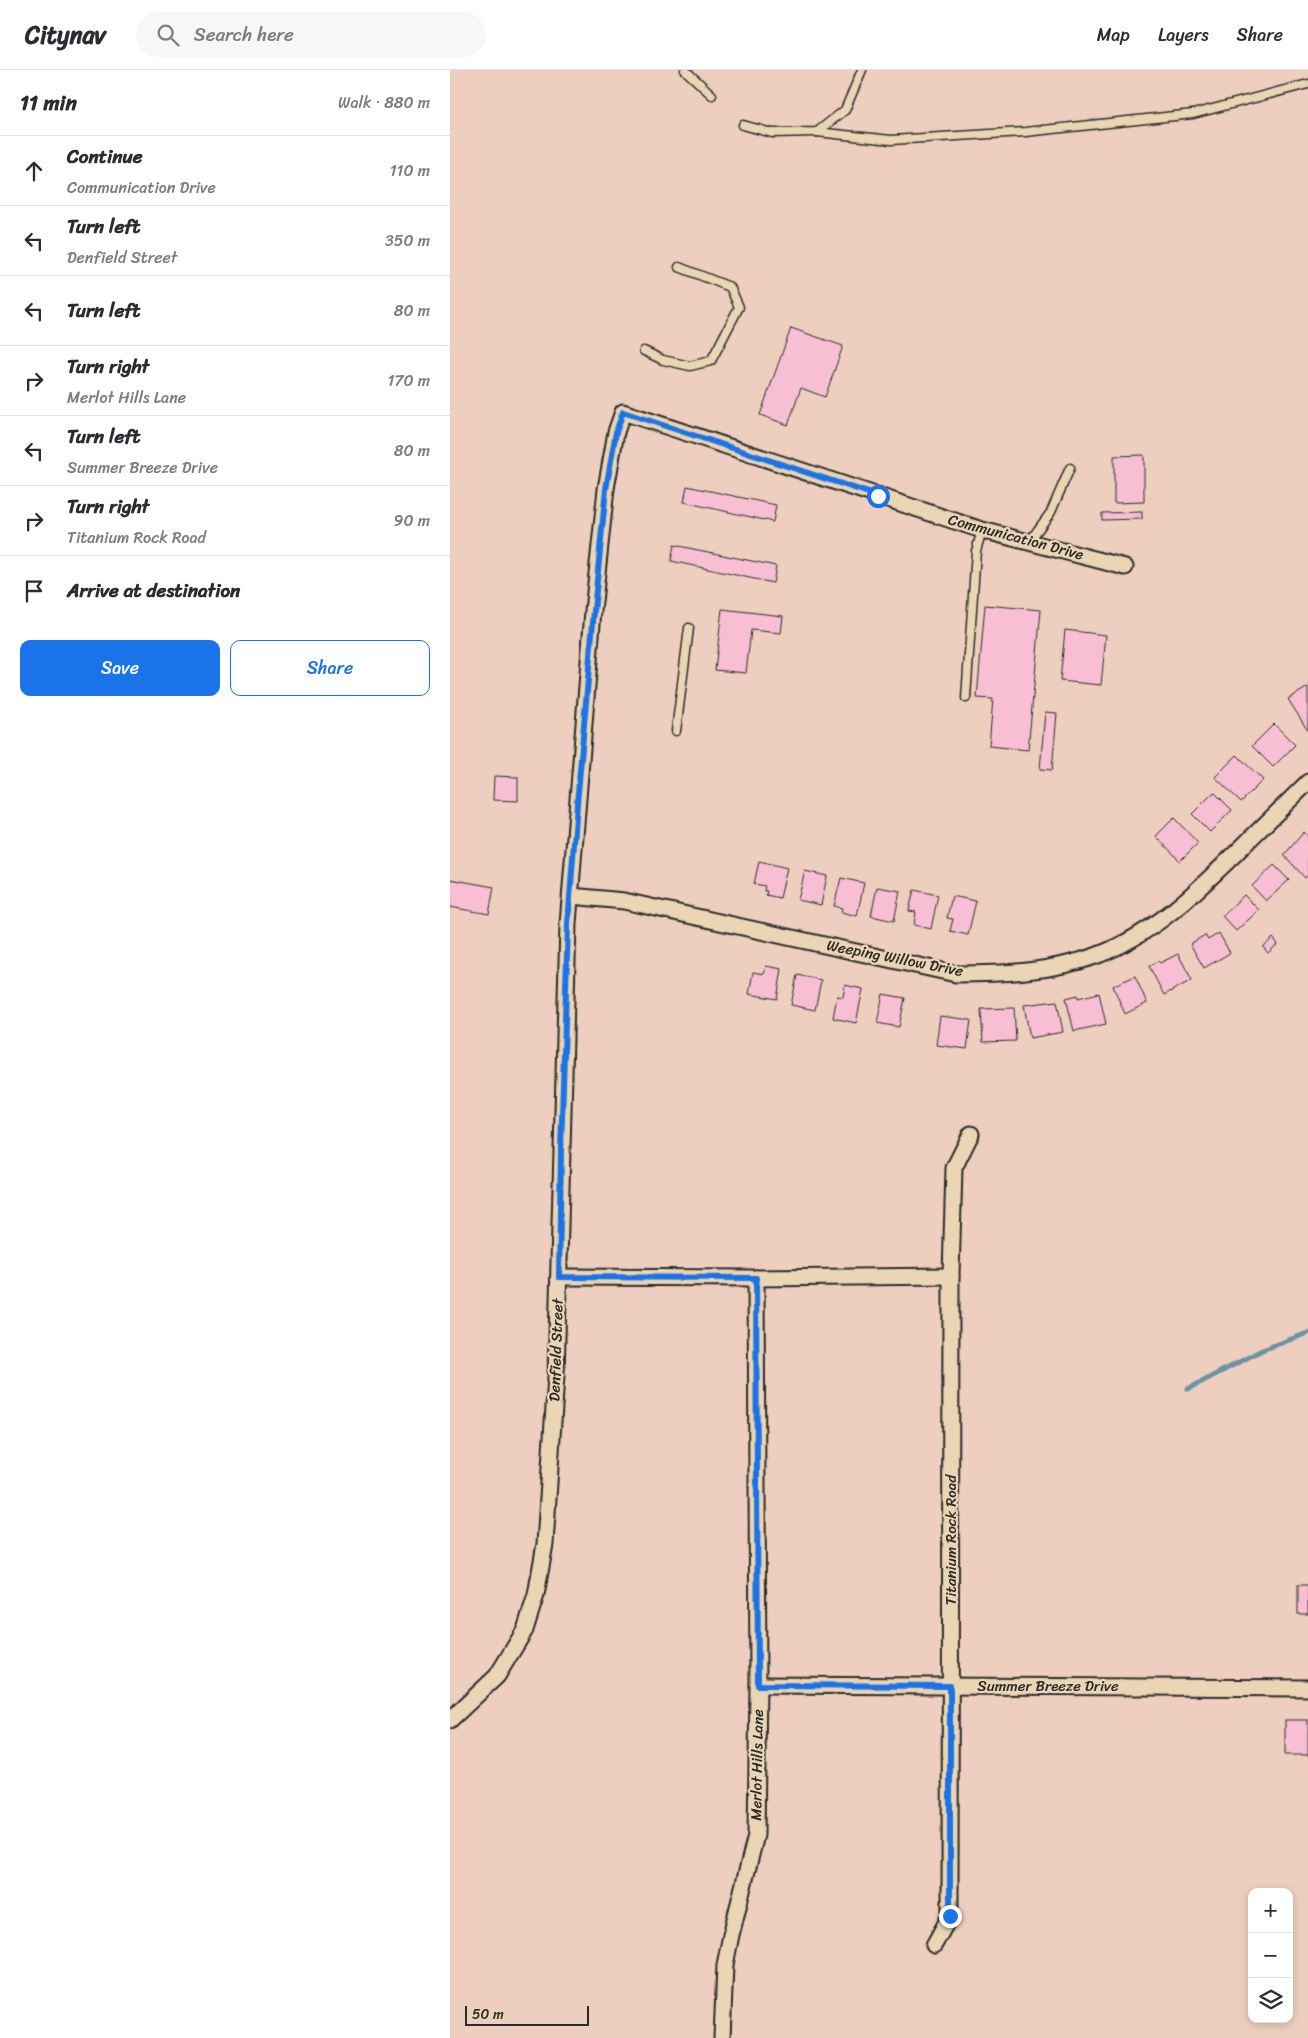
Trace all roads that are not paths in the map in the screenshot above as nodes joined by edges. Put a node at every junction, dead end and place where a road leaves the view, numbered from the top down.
1 (685, 70) edge
2 (862, 70) edge
3 (1308, 84) edge
4 (712, 95) dead end
5 (742, 125) dead end
6 (817, 132) junction
7 (679, 267) dead end
8 (644, 351) dead end
9 (623, 412) joint
10 (1070, 468) dead end
11 (982, 530) junction
12 (1029, 542) junction
13 (1125, 567) dead end
14 (689, 628) dead end
15 (966, 698) dead end
16 (676, 731) dead end
17 (1306, 790) edge
18 (571, 896) junction
19 (971, 1134) dead end
20 (951, 1276) junction
21 (559, 1277) junction
22 (756, 1278) junction
23 (758, 1685) junction
24 (950, 1686) junction
25 (1308, 1688) edge
26 (450, 1720) edge
27 (934, 1946) dead end
28 (722, 2038) edge

1 - 4 lane
2 - 6 lane
3 - 6 lane
5 - 6 lane
7 - 8 lane
9 - 11 street, Communication Drive
9 - 18 street, Denfield Street
10 - 12 lane
11 - 12 street, Communication Drive
11 - 15 lane
12 - 13 street, Communication Drive
14 - 16 lane
17 - 18 street, Weeping Willow Drive
18 - 21 street, Denfield Street
19 - 20 street, Titanium Rock Road
20 - 22 street
20 - 24 street, Titanium Rock Road
21 - 22 street
21 - 26 street, Denfield Street
22 - 23 street, Merlot Hills Lane
23 - 24 street, Summer Breeze Drive
23 - 28 street, Merlot Hills Lane
24 - 25 street, Summer Breeze Drive
24 - 27 street, Titanium Rock Road

